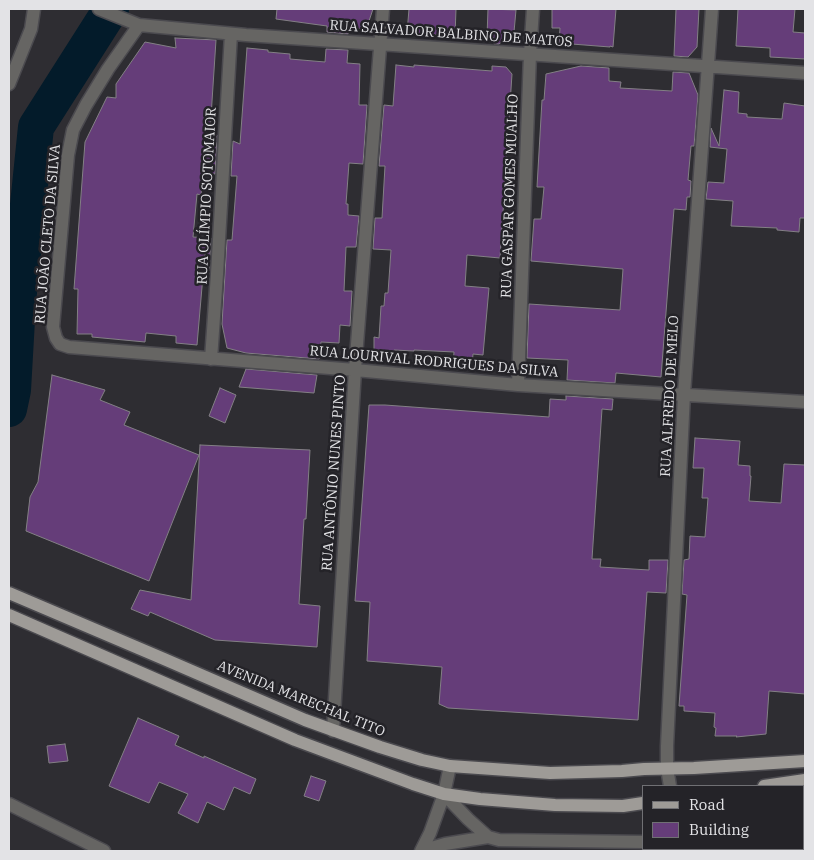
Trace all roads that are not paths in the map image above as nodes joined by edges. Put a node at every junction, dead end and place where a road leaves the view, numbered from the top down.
1 (34, 9) edge
2 (98, 9) edge
3 (383, 9) edge
4 (533, 9) edge
5 (712, 9) edge
6 (139, 25) junction
7 (231, 34) junction
8 (381, 44) junction
9 (530, 54) junction
10 (708, 66) junction
11 (805, 73) edge
12 (9, 84) edge
13 (60, 344) joint
14 (211, 359) junction
15 (355, 370) junction
16 (518, 385) junction
17 (684, 394) junction
18 (805, 402) edge
19 (9, 593) edge
20 (9, 615) edge
21 (333, 731) junction
22 (805, 761) edge
23 (450, 766) junction
24 (667, 768) junction
25 (805, 780) edge
26 (670, 785) edge
27 (771, 785) edge
28 (444, 794) junction
29 (642, 803) edge
30 (9, 804) edge
31 (642, 842) edge
32 (493, 843) edge
33 (104, 851) edge
34 (421, 851) edge

1 - 12 street
2 - 6 street, RUA SALVADOR BALBINO DE MATOS
3 - 8 street, RUA ANTÔNIO NUNES PINTO
4 - 9 street, RUA GASPAR GOMES MUALHO
5 - 10 street, RUA ALFREDO DE MELO
6 - 7 street, RUA SALVADOR BALBINO DE MATOS
6 - 13 street, RUA JOÃO CLETO DA SILVA
7 - 8 street, RUA SALVADOR BALBINO DE MATOS
7 - 14 street, RUA OLÍMPIO SOTOMAIOR
8 - 9 street, RUA SALVADOR BALBINO DE MATOS
8 - 15 street, RUA ANTÔNIO NUNES PINTO
9 - 10 street, RUA SALVADOR BALBINO DE MATOS
9 - 16 street, RUA GASPAR GOMES MUALHO
10 - 11 street, RUA SALVADOR BALBINO DE MATOS
10 - 17 street, RUA ALFREDO DE MELO
13 - 14 street, RUA LOURIVAL RODRIGUES DA SILVA
14 - 15 street, RUA LOURIVAL RODRIGUES DA SILVA
15 - 16 street, RUA LOURIVAL RODRIGUES DA SILVA
15 - 21 street, RUA ANTÔNIO NUNES PINTO
16 - 17 street, RUA LOURIVAL RODRIGUES DA SILVA
17 - 18 street, RUA LOURIVAL RODRIGUES DA SILVA
17 - 24 street, RUA ALFREDO DE MELO
19 - 21 main road, AVENIDA MARECHAL TITO
20 - 28 main road
21 - 23 main road, AVENIDA MARECHAL TITO
22 - 24 main road, AVENIDA MARECHAL TITO
23 - 24 main road, AVENIDA MARECHAL TITO
23 - 28 street
24 - 26 street, RUA ALFREDO DE MELO
25 - 27 main road
28 - 29 main road
28 - 32 street
28 - 34 street
30 - 33 street
31 - 32 street
32 - 34 street

